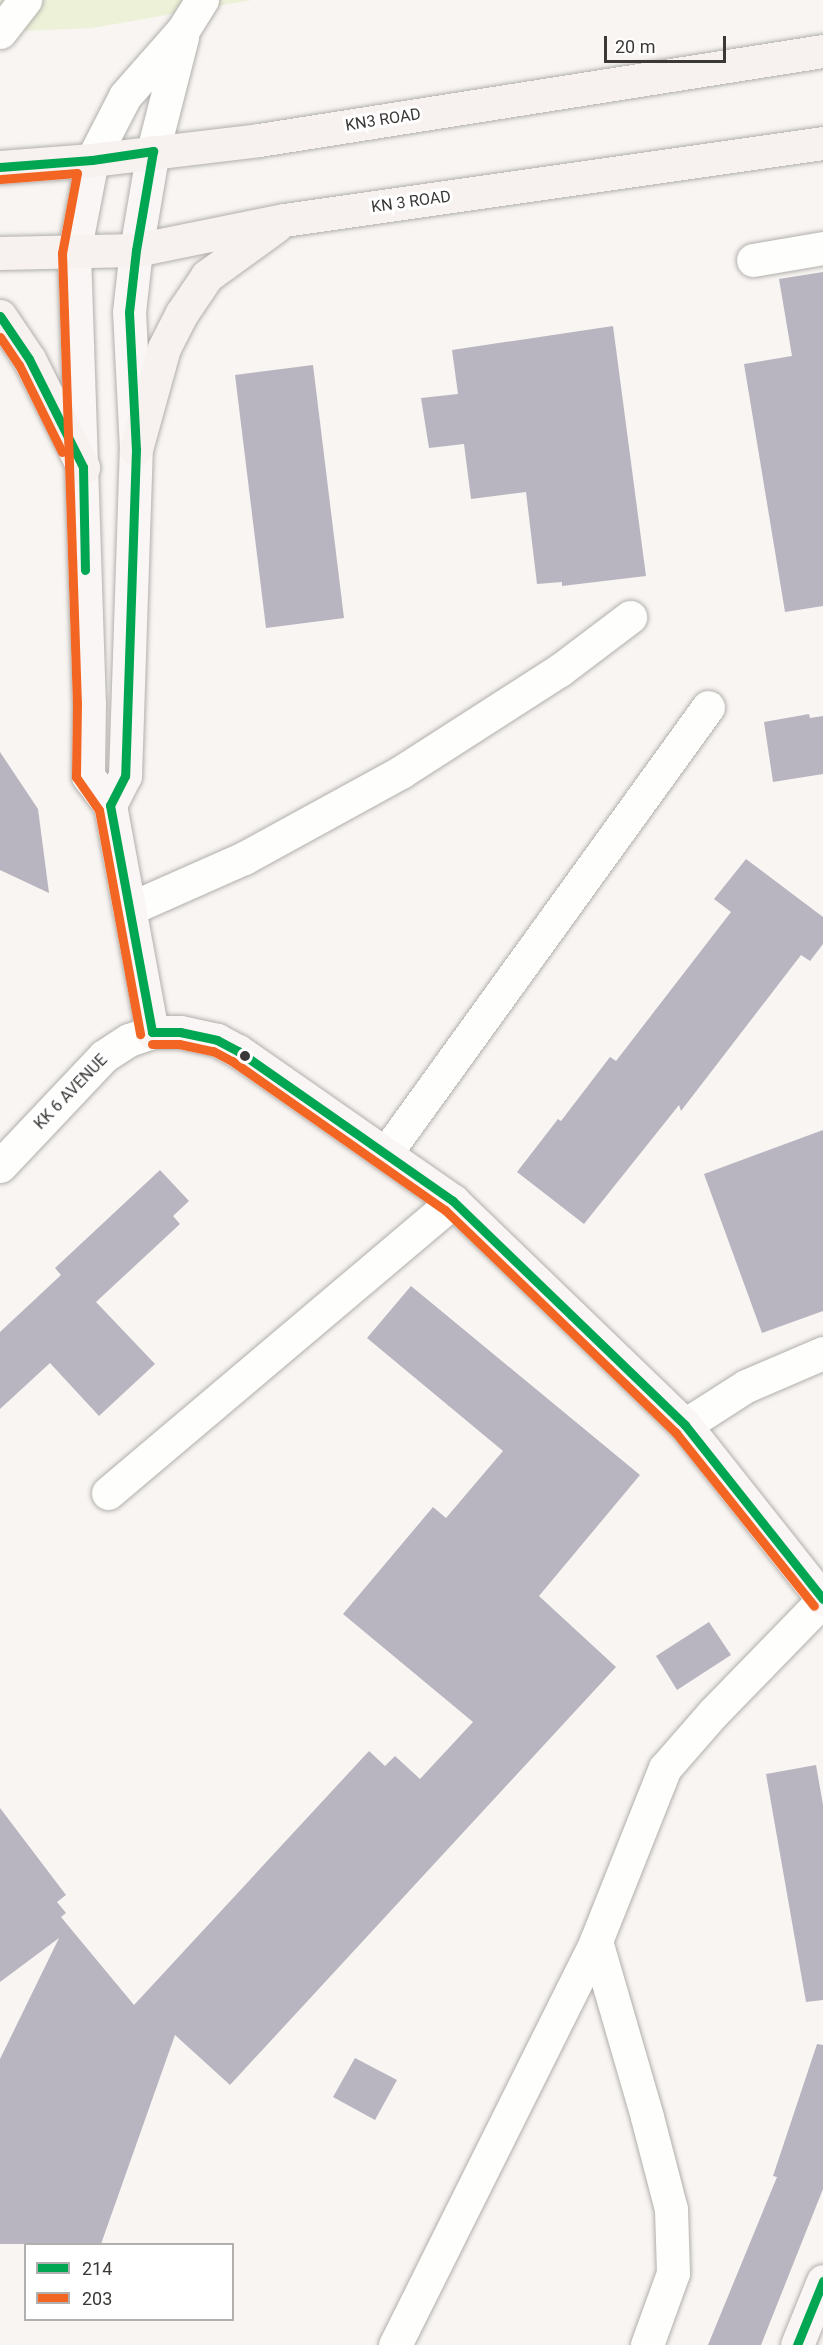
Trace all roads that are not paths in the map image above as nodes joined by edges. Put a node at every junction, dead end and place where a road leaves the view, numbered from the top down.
1 (25, 0) edge
2 (202, 0) edge
3 (183, 30) junction
4 (0, 32) edge
5 (823, 51) edge
6 (823, 143) edge
7 (153, 151) junction
8 (92, 160) junction
9 (0, 167) edge
10 (284, 220) junction
11 (823, 248) edge
12 (136, 250) junction
13 (0, 253) edge
14 (74, 253) junction
15 (753, 260) dead end
16 (0, 316) edge
17 (136, 449) junction
18 (82, 467) junction
19 (630, 617) dead end
20 (708, 707) dead end
21 (110, 805) junction
22 (129, 909) junction
23 (152, 1032) junction
24 (386, 1153) junction
25 (0, 1166) edge
26 (453, 1201) junction
27 (823, 1353) edge
28 (685, 1425) junction
29 (108, 1492) dead end
30 (823, 1599) edge
31 (596, 1941) junction
32 (823, 2282) edge
33 (395, 2345) edge
34 (647, 2345) edge
35 (797, 2345) edge

1 - 4 street
2 - 3 street
3 - 7 street
3 - 8 street
5 - 7 highway, KN3 ROAD
6 - 10 highway, KN 3 ROAD
7 - 8 highway, KN3 ROAD
7 - 12 main road
8 - 9 highway, KN3 ROAD
8 - 14 main road
10 - 12 highway, KN 3 ROAD
10 - 17 highway
11 - 15 street
12 - 14 highway, KN 3 ROAD
12 - 17 main road
13 - 14 highway, KN 3 ROAD
14 - 18 main road
16 - 18 highway
17 - 21 main road
18 - 21 main road
19 - 22 street
20 - 24 street
21 - 22 main road
22 - 23 main road
23 - 24 main road, KK 6 AVENUE
23 - 25 street, KK 6 AVENUE
24 - 26 main road, KK 6 AVENUE
26 - 28 main road, KK 6 AVENUE
26 - 29 street
27 - 28 street
28 - 30 main road, KK 6 AVENUE
30 - 31 street
31 - 33 street
31 - 34 street
32 - 35 main road

